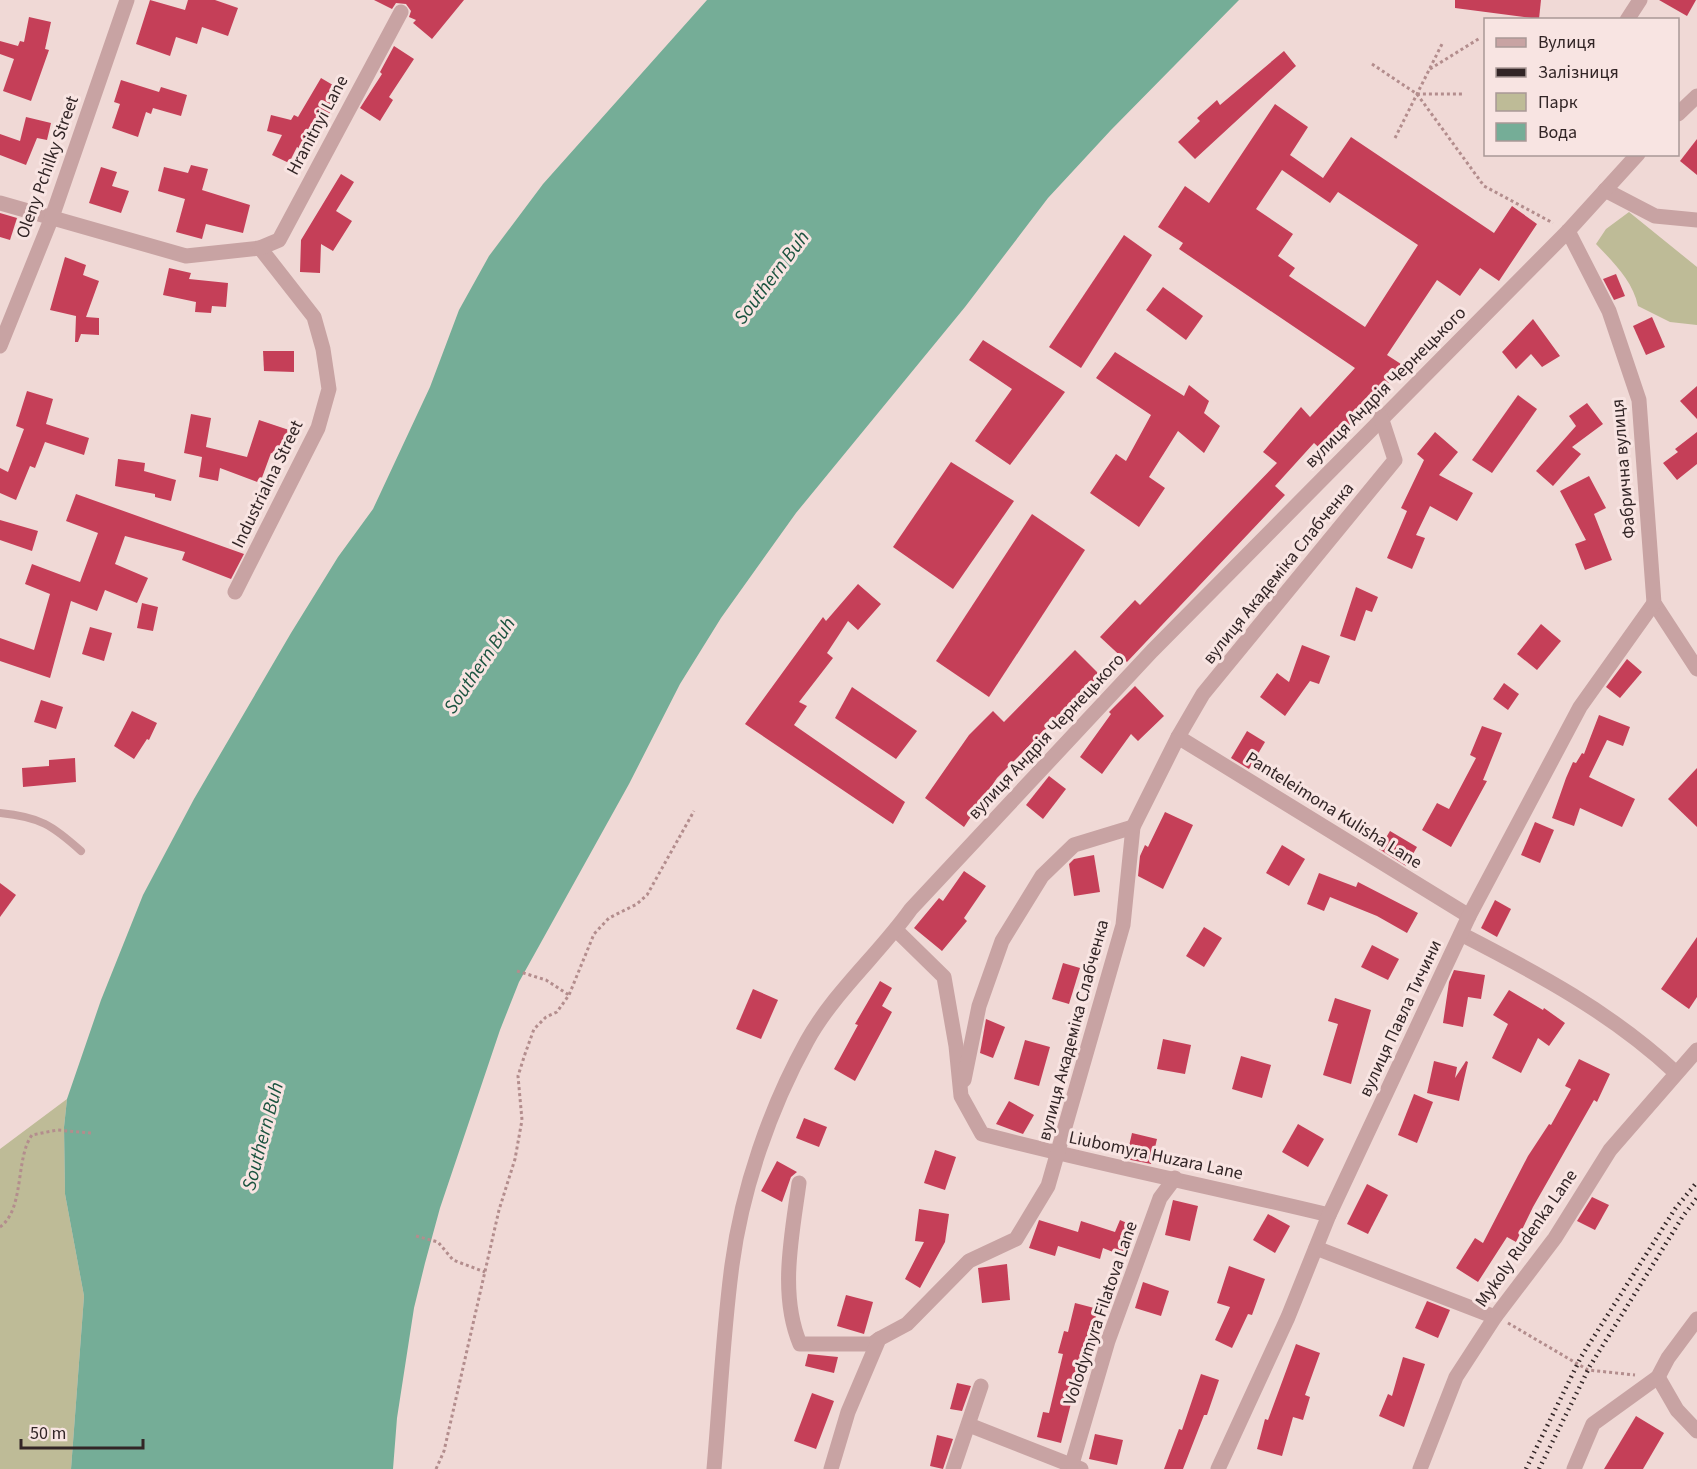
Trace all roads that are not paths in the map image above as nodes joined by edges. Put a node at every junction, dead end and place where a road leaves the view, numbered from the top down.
1 (127, 0) edge
2 (1640, 0) edge
3 (401, 12) dead end
4 (1628, 18) edge
5 (1697, 96) edge
6 (1679, 112) edge
7 (1633, 157) edge
8 (1605, 190) junction
9 (0, 203) edge
10 (52, 217) junction
11 (1697, 220) edge
12 (1568, 231) junction
13 (260, 248) junction
14 (0, 346) edge
15 (1381, 417) junction
16 (235, 592) dead end
17 (1654, 603) junction
18 (1697, 669) edge
19 (1178, 737) junction
20 (0, 813) edge
21 (1133, 827) junction
22 (81, 851) dead end
23 (1469, 916) junction
24 (896, 930) junction
25 (1461, 934) junction
26 (1697, 1050) edge
27 (1675, 1072) junction
28 (961, 1096) junction
29 (1059, 1154) junction
30 (1175, 1178) junction
31 (799, 1183) dead end
32 (1329, 1215) junction
33 (1316, 1248) junction
34 (1495, 1317) junction
35 (1697, 1319) edge
36 (879, 1339) junction
37 (1658, 1377) junction
38 (981, 1386) dead end
39 (969, 1425) junction
40 (1697, 1431) edge
41 (1077, 1467) edge
42 (714, 1469) edge
43 (831, 1469) edge
44 (953, 1469) edge
45 (1218, 1469) edge
46 (1420, 1469) edge
47 (1574, 1469) edge

1 - 10 street, Oleny Pchilky Street
2 - 4 street
3 - 13 street, Hranitnyi Lane
5 - 6 street
7 - 8 street, вулиця Андрія Чернецького
8 - 11 street
8 - 12 street, вулиця Андрія Чернецького
9 - 10 street
10 - 13 street
10 - 14 street, Oleny Pchilky Street
12 - 15 street, вулиця Андрія Чернецького
12 - 17 street, Фабрична вулиця
13 - 16 street, Industrialna Street
15 - 19 street, вулиця Академіка Слабченка
15 - 24 street, вулиця Андрія Чернецького
17 - 18 street, Фабрична вулиця
17 - 23 street, вулиця Павла Тичини
19 - 21 street, вулиця Академіка Слабченка
19 - 23 street, Panteleimona Kulisha Lane
20 - 22 lane
21 - 28 street
21 - 29 street, вулиця Академіка Слабченка
23 - 25 street, вулиця Павла Тичини
24 - 28 street
24 - 42 street, вулиця Андрія Чернецького
25 - 27 street
25 - 32 street, вулиця Павла Тичини
26 - 27 street, Mykoly Rudenka Lane
27 - 34 street, Mykoly Rudenka Lane
28 - 29 street, Liubomyra Huzara Lane
29 - 30 street, Liubomyra Huzara Lane
29 - 36 street, вулиця Академіка Слабченка
30 - 32 street, Liubomyra Huzara Lane
30 - 41 street, Volodymyra Filatova Lane
31 - 36 street, вулиця Академіка Слабченка
32 - 33 street, вулиця Павла Тичини
33 - 34 street
33 - 45 street, вулиця Павла Тичини
34 - 46 street, Mykoly Rudenka Lane
35 - 37 street
36 - 43 street
37 - 40 street
37 - 47 street
38 - 39 street
39 - 41 street, Volodymyra Filatova Lane
39 - 44 street

